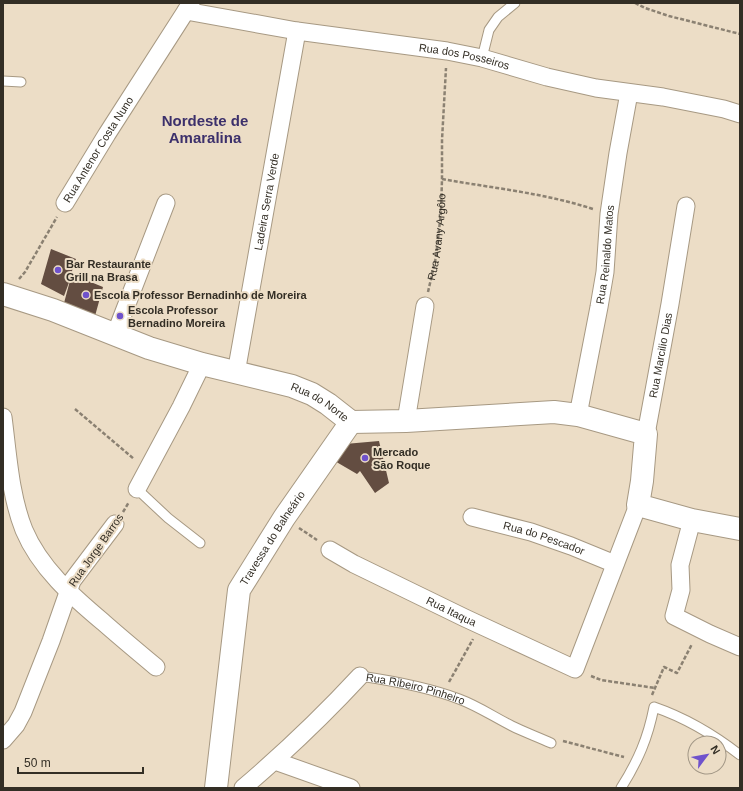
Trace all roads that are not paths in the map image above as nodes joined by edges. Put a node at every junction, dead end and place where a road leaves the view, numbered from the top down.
1 (515, 3) edge
2 (187, 6) edge
3 (297, 31) junction
4 (482, 58) junction
5 (3, 80) edge
6 (21, 82) dead end
7 (629, 93) junction
8 (740, 114) edge
9 (65, 203) road end
10 (166, 203) dead end
11 (686, 206) dead end
12 (4, 297) edge
13 (425, 306) road end
14 (115, 334) junction
15 (202, 364) junction
16 (236, 373) junction
17 (578, 416) junction
18 (3, 417) edge
19 (406, 421) junction
20 (351, 422) junction
21 (646, 434) junction
22 (137, 489) joint
23 (638, 505) junction
24 (472, 517) dead end
25 (692, 520) junction
26 (115, 524) road end
27 (740, 529) edge
28 (200, 543) dead end
29 (330, 550) road end
30 (615, 564) junction
31 (68, 592) junction
32 (740, 646) edge
33 (156, 667) dead end
34 (575, 669) joint
35 (360, 676) joint
36 (3, 740) edge
37 (551, 743) road end
38 (740, 755) edge
39 (275, 761) junction
40 (216, 788) edge
41 (243, 788) edge
42 (351, 788) edge
43 (621, 788) edge

1 - 4 lane
2 - 3 street, Rua dos Posseiros
2 - 9 street, Rua Antenor Costa Nuno
3 - 4 street, Rua dos Posseiros
3 - 16 street, Ladeira Serra Verde
4 - 7 street, Rua dos Posseiros
5 - 6 lane
7 - 8 street, Rua dos Posseiros
7 - 17 street, Rua Reinaldo Matos
10 - 14 street
11 - 21 street, Rua Marcilio Dias
12 - 14 street, Rua do Norte
13 - 19 street
14 - 15 street, Rua do Norte
15 - 16 street, Rua do Norte
15 - 22 street
16 - 20 street, Rua do Norte
17 - 19 street, Rua do Norte
17 - 21 street, Rua do Norte
18 - 31 street
19 - 20 street, Rua do Norte
20 - 40 street, Travessa do Balneário
21 - 23 street, Rua Marcilio Dias
22 - 28 lane
23 - 25 street
23 - 30 street, Rua Marcilio Dias
24 - 30 street, Rua do Pescador
25 - 27 street
25 - 32 street
26 - 31 street, Rua Jorge Barros
29 - 34 street, Rua Itaqua
30 - 34 street, Rua Marcilio Dias
31 - 33 street
31 - 36 street, Rua Jorge Barros
35 - 37 lane, Rua Ribeiro Pinheiro
35 - 39 street, Rua Ribeiro Pinheiro
38 - 43 lane
39 - 41 street, Rua Ribeiro Pinheiro
39 - 42 street

